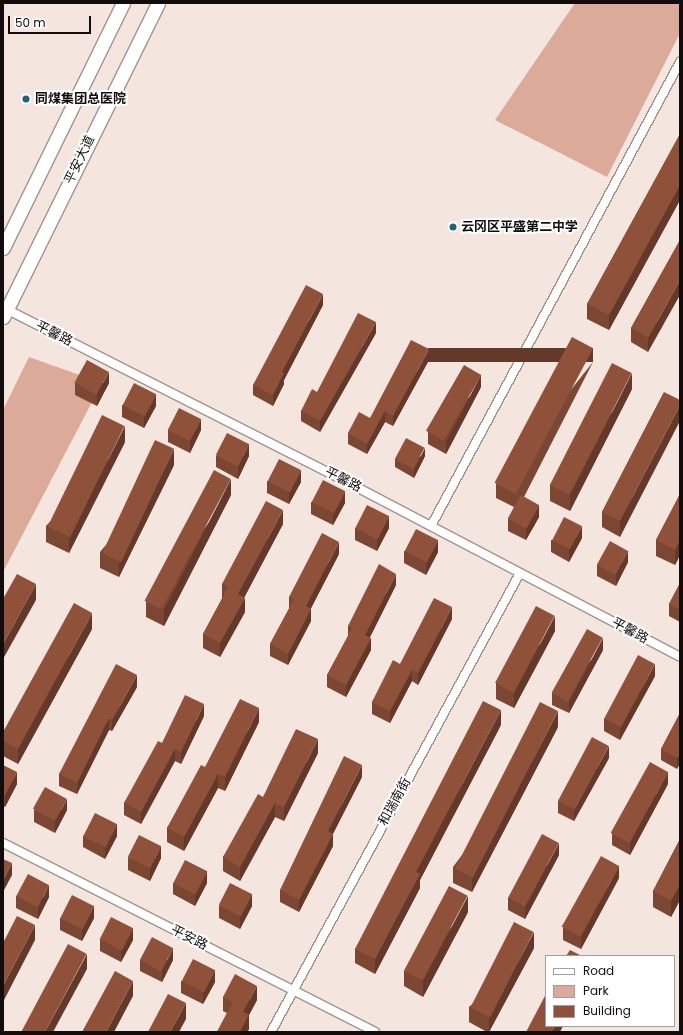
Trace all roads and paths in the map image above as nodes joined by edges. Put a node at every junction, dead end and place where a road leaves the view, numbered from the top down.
1 (122, 3) edge
2 (158, 3) edge
3 (680, 62) edge
4 (3, 248) edge
5 (4, 312) edge
6 (431, 526) junction
7 (520, 573) junction
8 (680, 658) edge
9 (3, 843) edge
10 (293, 991) junction
11 (271, 1032) edge
12 (375, 1032) edge

1 - 4 main road
2 - 5 main road, 平安大道
3 - 6 street
5 - 6 street, 平馨路
6 - 7 street, 平馨路
7 - 8 street, 平馨路
7 - 10 street, 和瑞南街
9 - 10 street, 平安路
10 - 11 street, 和瑞南街
10 - 12 street, 平安路

